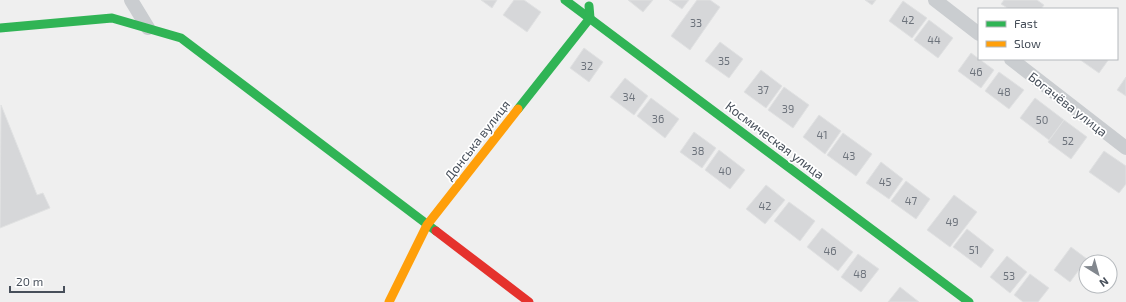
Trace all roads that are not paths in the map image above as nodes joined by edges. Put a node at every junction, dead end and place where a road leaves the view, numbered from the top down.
1 (131, 0) edge
2 (566, 0) edge
3 (588, 0) edge
4 (935, 0) edge
5 (590, 18) junction
6 (0, 28) edge
7 (148, 28) junction
8 (978, 33) edge
9 (1012, 60) edge
10 (1126, 148) edge
11 (427, 225) junction
12 (388, 302) edge
13 (529, 302) edge
14 (969, 302) edge

1 - 7 street
2 - 5 street, Космическая улица
3 - 5 street
4 - 8 street
5 - 11 street, Донська вулиця
5 - 14 street, Космическая улица
6 - 7 street
7 - 11 street
9 - 10 street, Богачёва улица
11 - 12 street, Донська вулиця
11 - 13 street

